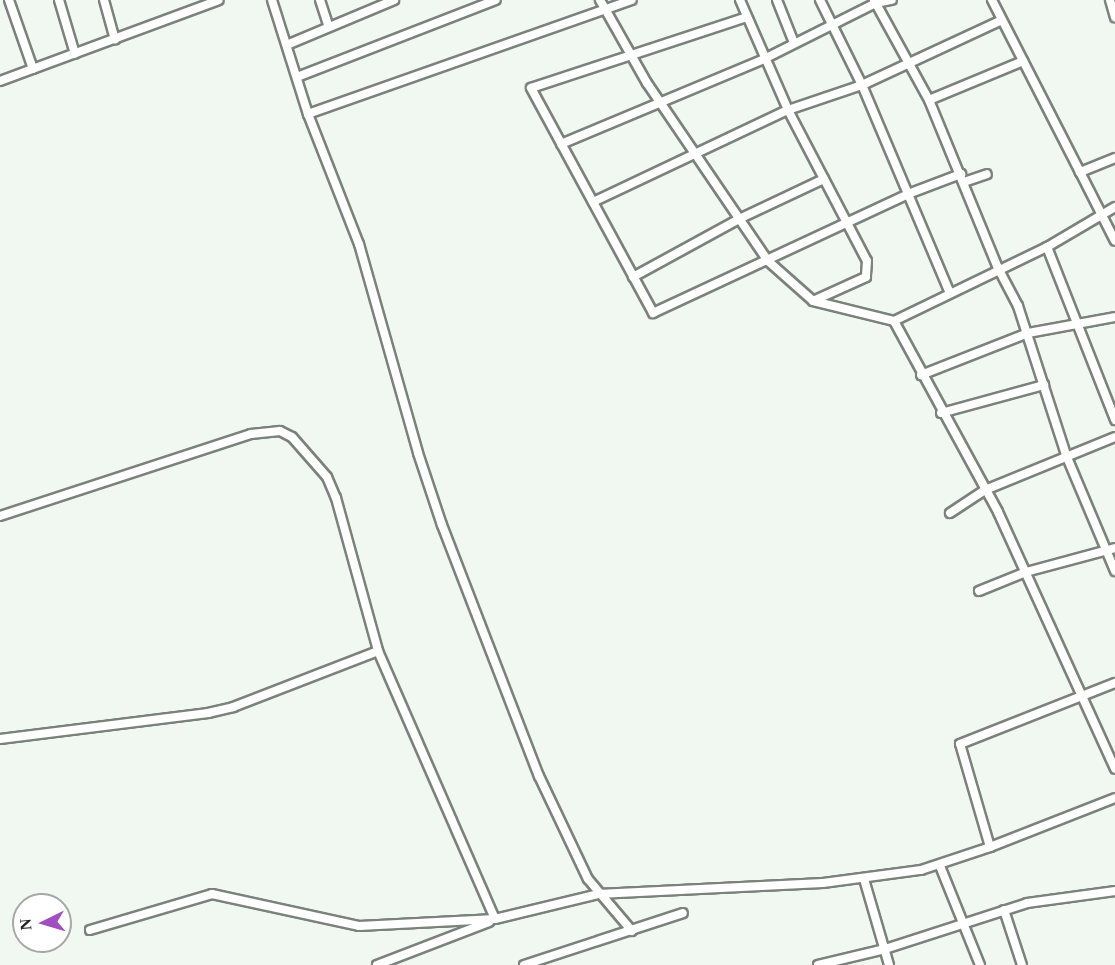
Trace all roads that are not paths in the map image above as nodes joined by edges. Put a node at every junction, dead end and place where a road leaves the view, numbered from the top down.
1 (9, 0) edge
2 (59, 0) edge
3 (104, 0) edge
4 (219, 0) edge
5 (272, 0) edge
6 (320, 0) edge
7 (394, 0) edge
8 (496, 0) edge
9 (600, 0) edge
10 (631, 0) edge
11 (740, 0) edge
12 (777, 0) edge
13 (820, 0) edge
14 (892, 0) edge
15 (992, 0) edge
16 (1110, 0) edge
17 (875, 2) edge
18 (605, 9) junction
19 (747, 17) junction
20 (1115, 17) edge
21 (1002, 20) junction
22 (833, 24) junction
23 (329, 27) junction
24 (115, 40) junction
25 (795, 43) junction
26 (289, 44) junction
27 (75, 54) junction
28 (631, 57) junction
29 (764, 59) junction
30 (1023, 61) junction
31 (912, 64) junction
32 (33, 69) junction
33 (297, 77) junction
34 (0, 81) edge
35 (862, 85) junction
36 (929, 100) junction
37 (661, 103) junction
38 (788, 110) junction
39 (308, 114) junction
40 (561, 144) junction
41 (695, 155) junction
42 (1115, 158) edge
43 (1080, 172) junction
44 (987, 174) dead end
45 (962, 178) junction
46 (825, 179) junction
47 (908, 194) junction
48 (593, 202) junction
49 (1115, 207) edge
50 (1103, 213) junction
51 (739, 219) junction
52 (847, 222) junction
53 (1115, 242) edge
54 (1047, 247) junction
55 (768, 261) junction
56 (998, 268) junction
57 (633, 277) junction
58 (950, 292) junction
59 (813, 301) junction
60 (1115, 317) edge
61 (894, 321) junction
62 (1078, 324) junction
63 (1028, 333) junction
64 (921, 375) junction
65 (1044, 385) junction
66 (940, 413) junction
67 (1115, 420) edge
68 (1115, 437) edge
69 (1066, 455) junction
70 (985, 490) junction
71 (950, 513) dead end
72 (0, 516) edge
73 (1115, 548) edge
74 (1104, 551) junction
75 (1115, 571) edge
76 (1026, 572) junction
77 (979, 591) dead end
78 (378, 651) junction
79 (1115, 683) edge
80 (1084, 698) junction
81 (0, 739) edge
82 (1114, 764) edge
83 (1115, 798) edge
84 (990, 847) junction
85 (940, 866) junction
86 (864, 879) junction
87 (1115, 891) edge
88 (598, 894) junction
89 (1004, 910) junction
90 (684, 913) dead end
91 (495, 919) junction
92 (963, 921) junction
93 (90, 930) dead end
94 (632, 930) junction
95 (885, 949) junction
96 (377, 965) edge
97 (524, 965) edge
98 (818, 965) edge
99 (889, 965) edge
100 (980, 965) edge
101 (1022, 965) edge

1 - 32 street
2 - 27 street
3 - 24 street
4 - 24 street
5 - 26 street
6 - 23 street
7 - 23 street
8 - 33 street
9 - 18 street
10 - 18 street
11 - 19 street
12 - 25 street
13 - 22 street
14 - 17 street
15 - 21 street
16 - 20 street
17 - 22 street
17 - 31 street
18 - 28 street
18 - 39 street
19 - 28 street
19 - 29 street
21 - 30 street
21 - 31 street
22 - 25 street
22 - 35 street
23 - 26 street
24 - 27 street
25 - 29 street
26 - 33 street
27 - 32 street
28 - 37 street
28 - 40 street
29 - 37 street
29 - 38 street
30 - 36 street
30 - 43 street
31 - 35 street
31 - 36 street
32 - 34 street
33 - 39 street
35 - 38 street
35 - 47 street
36 - 45 street
37 - 40 street
37 - 41 street
38 - 41 street
38 - 46 street
39 - 88 street
40 - 48 street
41 - 48 street
41 - 51 street
42 - 43 street
43 - 50 street
44 - 45 street
45 - 47 street
45 - 56 street
46 - 51 street
46 - 52 street
47 - 52 street
47 - 58 street
48 - 57 street
49 - 50 street
50 - 53 street
50 - 54 street
51 - 55 street
51 - 57 street
52 - 55 street
52 - 59 street
54 - 56 street
54 - 62 street
55 - 57 street
55 - 59 street
56 - 58 street
56 - 63 street
58 - 61 street
59 - 61 street
60 - 62 street
61 - 64 street
62 - 63 street
62 - 67 street
63 - 64 street
63 - 65 street
64 - 66 street
65 - 66 street
65 - 69 street
66 - 70 street
68 - 69 street
69 - 70 street
69 - 74 street
70 - 71 street
70 - 76 street
72 - 78 street
73 - 74 street
74 - 75 street
74 - 76 street
76 - 77 street
76 - 80 street
78 - 81 street
78 - 91 street
79 - 80 street
80 - 82 street
80 - 84 street
83 - 84 street
84 - 85 street
85 - 86 street
85 - 92 street
86 - 88 street
86 - 95 street
87 - 89 street
88 - 91 street
88 - 94 street
89 - 92 street
89 - 101 street
90 - 94 street
91 - 93 street
91 - 96 street
92 - 95 street
92 - 100 street
94 - 97 street
95 - 98 street
95 - 99 street

